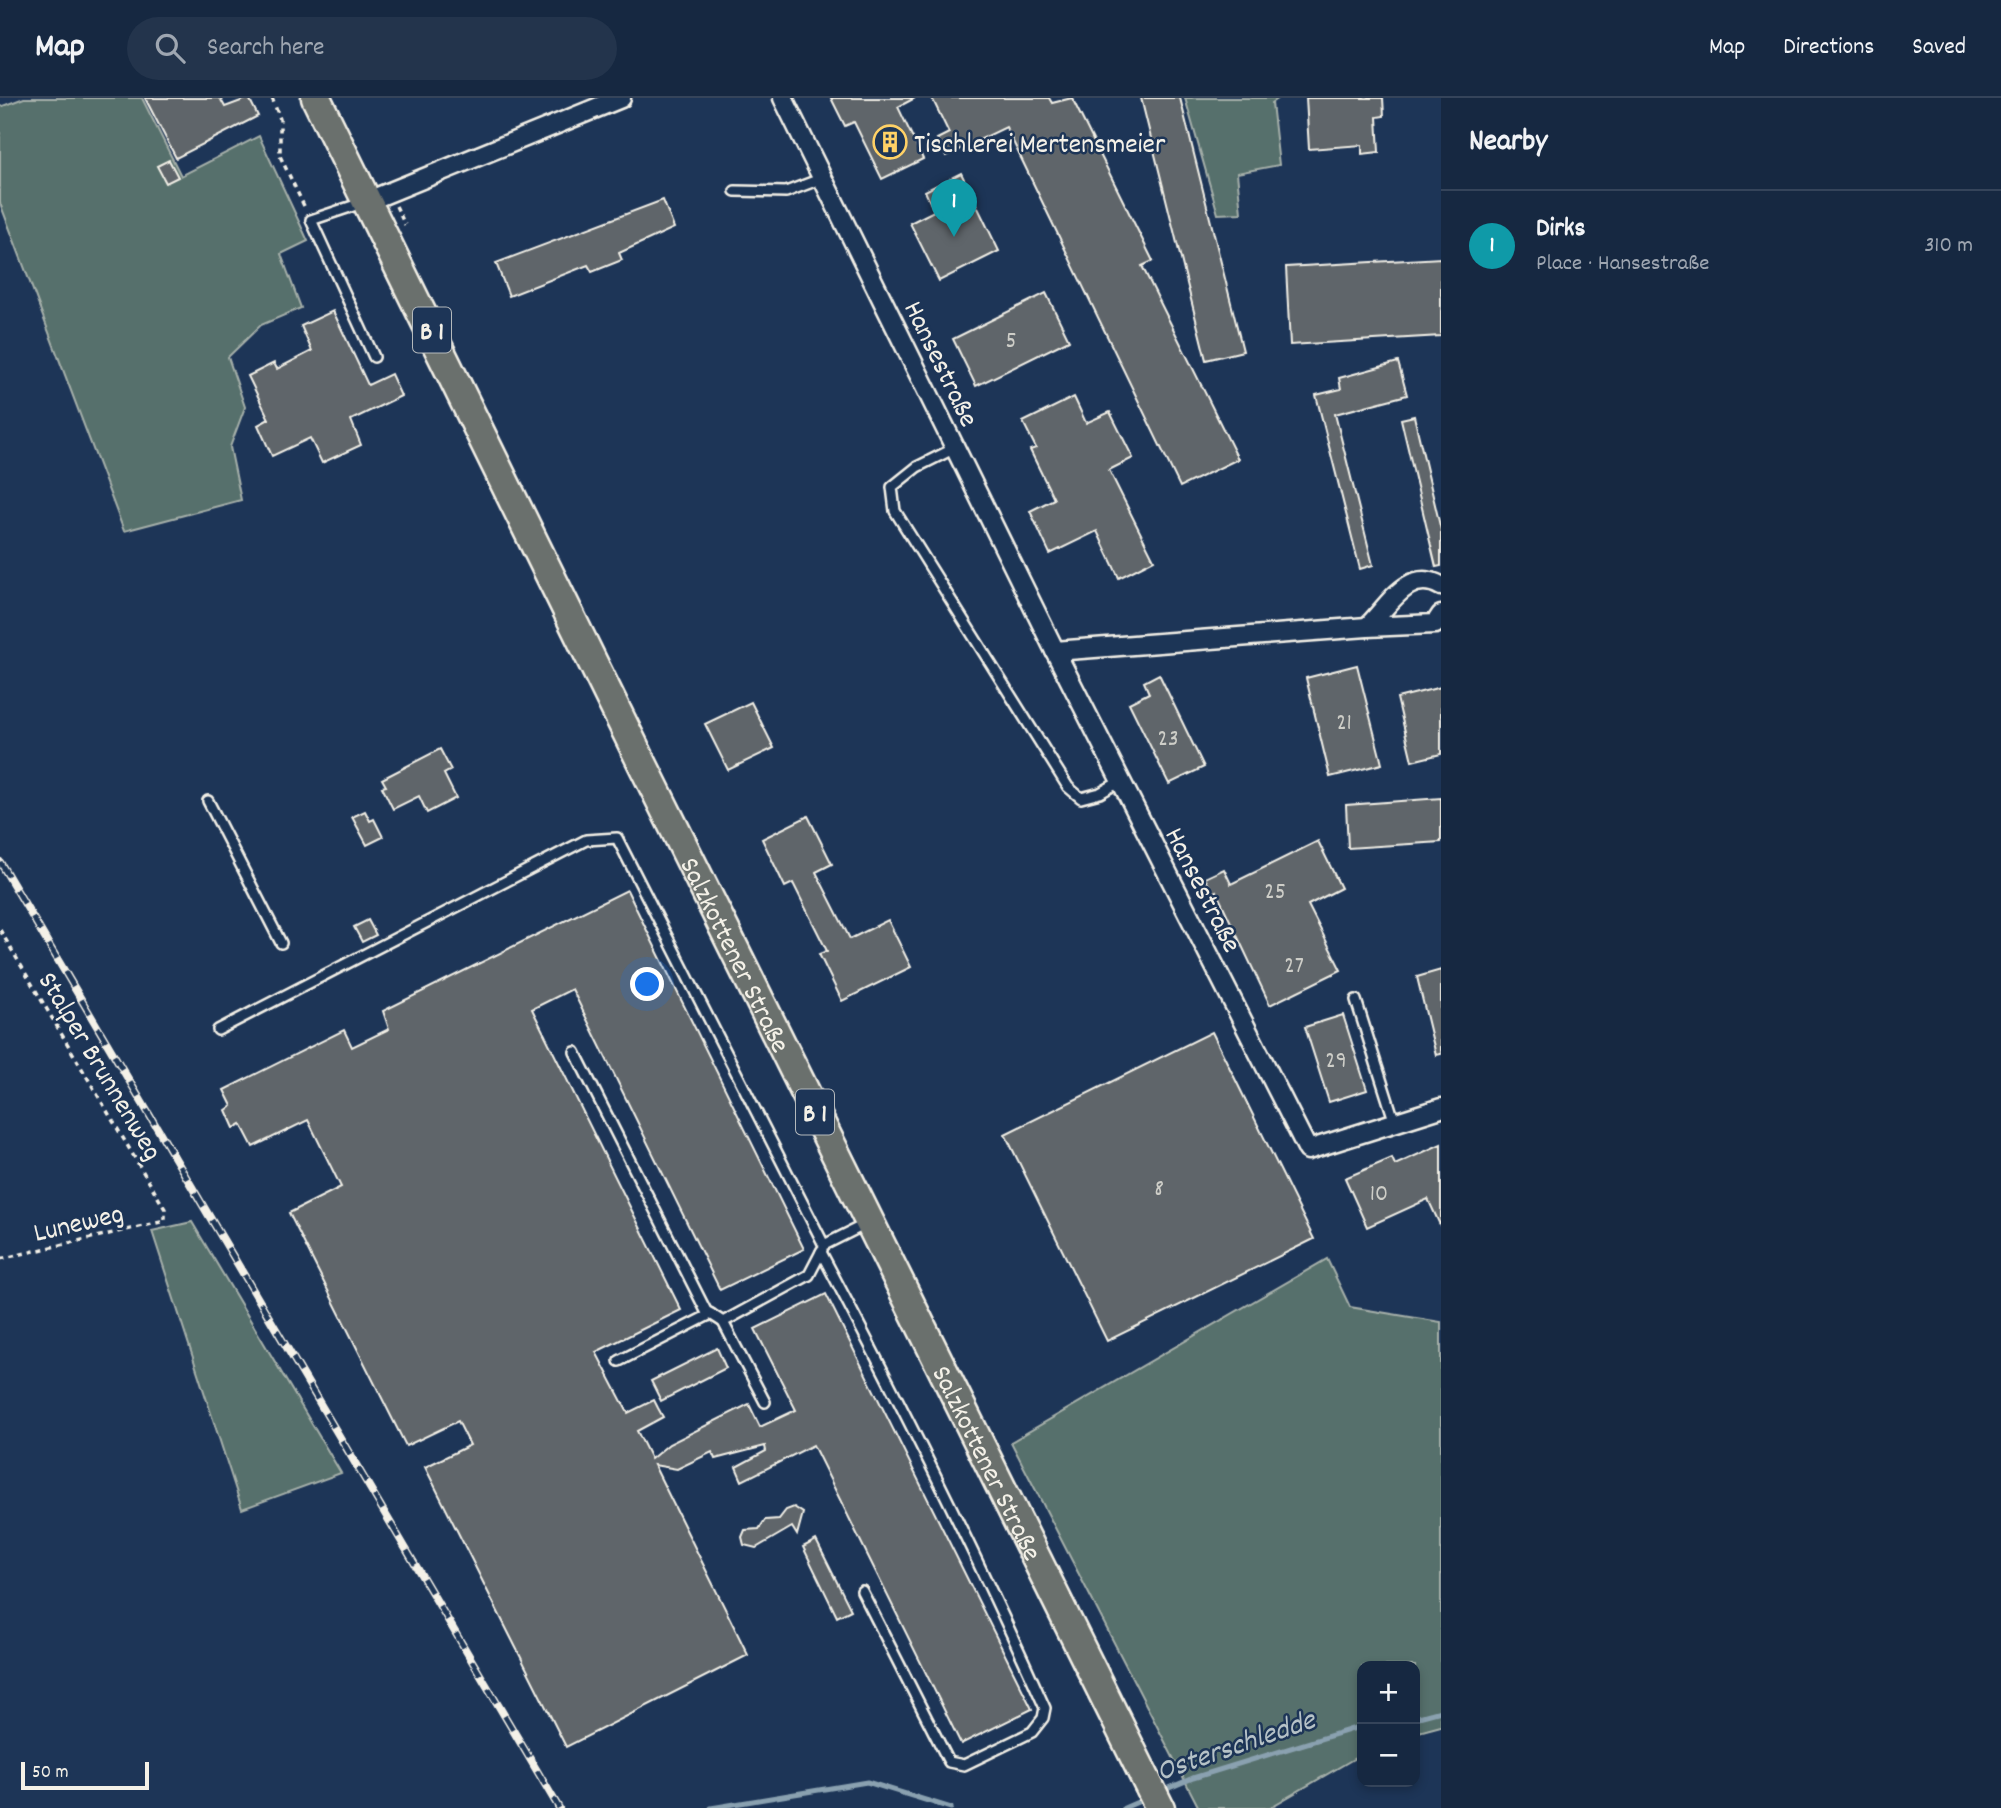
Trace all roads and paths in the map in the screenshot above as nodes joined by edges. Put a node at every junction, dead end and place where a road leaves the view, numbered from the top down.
1 (272, 98) edge
2 (316, 98) edge
3 (621, 98) edge
4 (783, 98) edge
5 (823, 178) junction
6 (735, 191) dead end
7 (368, 201) junction
8 (311, 220) junction
9 (374, 357) dead end
10 (955, 448) junction
11 (1441, 586) edge
12 (1441, 615) edge
13 (1367, 627) junction
14 (1055, 651) junction
15 (1121, 781) junction
16 (208, 801) dead end
17 (0, 930) edge
18 (281, 943) dead end
19 (1356, 1000) dead end
20 (218, 1031) dead end
21 (575, 1052) dead end
22 (1441, 1108) edge
23 (1395, 1123) junction
24 (165, 1222) joint
25 (869, 1222) junction
26 (823, 1248) junction
27 (0, 1259) edge
28 (711, 1314) junction
29 (723, 1322) junction
30 (619, 1361) dead end
31 (765, 1402) dead end
32 (862, 1591) dead end
33 (1160, 1808) edge

1 - 8 path
2 - 7 main road, Salzkottener Straße / B 1
3 - 7 street
4 - 5 street, Hansestraße
5 - 6 lane
5 - 10 street, Hansestraße
7 - 8 lane
7 - 25 main road, Salzkottener Straße / B 1
8 - 9 lane
10 - 14 street, Hansestraße
10 - 15 lane
11 - 13 street
12 - 13 street
13 - 14 street
14 - 15 street, Hansestraße
15 - 23 street, Hansestraße
16 - 18 lane
17 - 24 path, Stalper Brunnenweg
19 - 23 lane
20 - 26 lane
21 - 28 lane
22 - 23 street
24 - 27 path, Luneweg
25 - 26 lane
25 - 33 main road, Salzkottener Straße / B 1
26 - 29 lane
26 - 32 lane
28 - 29 lane
28 - 30 lane
29 - 31 lane

